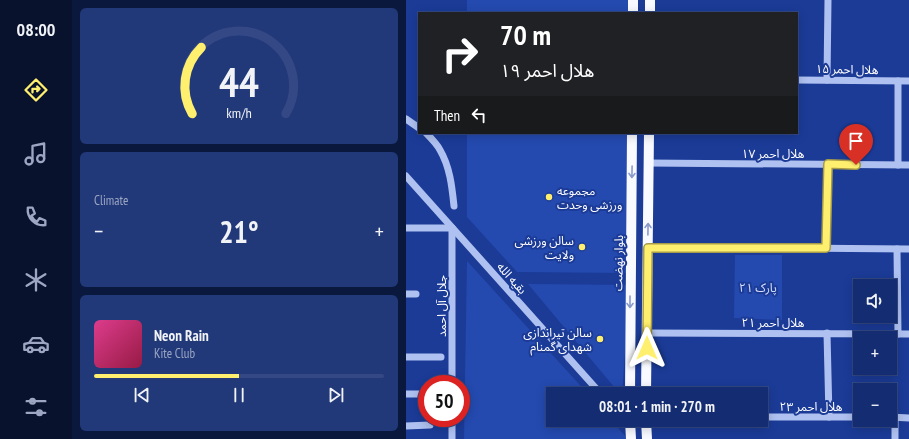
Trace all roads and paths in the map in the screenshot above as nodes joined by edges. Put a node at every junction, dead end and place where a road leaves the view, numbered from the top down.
1 (633, 0) edge
2 (650, 0) edge
3 (828, 0) edge
4 (633, 12) edge
5 (650, 12) edge
6 (798, 80) edge
7 (827, 80) junction
8 (898, 81) junction
9 (909, 81) edge
10 (406, 119) edge
11 (418, 127) edge
12 (427, 134) edge
13 (632, 134) edge
14 (649, 134) edge
15 (648, 163) junction
16 (828, 164) junction
17 (898, 165) junction
18 (909, 165) edge
19 (406, 176) edge
20 (454, 206) dead end
21 (406, 228) edge
22 (452, 228) junction
23 (648, 248) junction
24 (826, 248) junction
25 (897, 249) junction
26 (909, 249) edge
27 (406, 294) edge
28 (416, 294) dead end
29 (647, 332) junction
30 (827, 333) junction
31 (898, 334) junction
32 (909, 334) edge
33 (406, 357) edge
34 (441, 357) dead end
35 (452, 375) edge
36 (595, 387) edge
37 (630, 387) edge
38 (646, 387) edge
39 (406, 394) edge
40 (418, 394) edge
41 (768, 417) edge
42 (829, 417) junction
43 (853, 417) edge
44 (897, 418) edge
45 (909, 418) edge
46 (406, 426) edge
47 (418, 426) edge
48 (452, 427) edge
49 (629, 427) edge
50 (646, 427) edge
51 (893, 427) edge
52 (452, 439) edge
53 (631, 439) edge
54 (647, 439) edge
55 (895, 439) edge

1 - 4 main road
2 - 5 main road
3 - 7 street
6 - 7 street, هلال احمر ۱۵
7 - 8 street, هلال احمر ۱۵
8 - 9 street, هلال احمر ۱۵
8 - 17 street
10 - 11 street
12 - 20 street
13 -> 37 main road, بلوار نهضت
14 - 15 main road
15 - 16 street, هلال احمر ۱۷
23 -> 15 main road
16 - 17 street, هلال احمر ۱۷
16 - 24 street
17 - 18 street, هلال احمر ۱۷
19 - 22 street, بقیه الله
21 - 22 street
22 - 35 street, جلال آل احمد
22 - 36 street, بقیه الله
23 - 24 street
23 - 29 main road
24 - 25 street
25 - 26 street
25 - 31 street
27 - 28 street
29 - 30 street, هلال احمر ۲۱
29 - 38 main road
30 - 31 street, هلال احمر ۲۱
30 - 42 street
31 - 32 street, هلال احمر ۲۱
33 - 34 street
39 - 40 street
41 - 42 street, هلال احمر ۲۳
42 - 43 street, هلال احمر ۲۳
44 - 45 street
46 - 47 street
48 - 52 street
49 - 53 main road
50 - 54 main road
51 - 55 street

